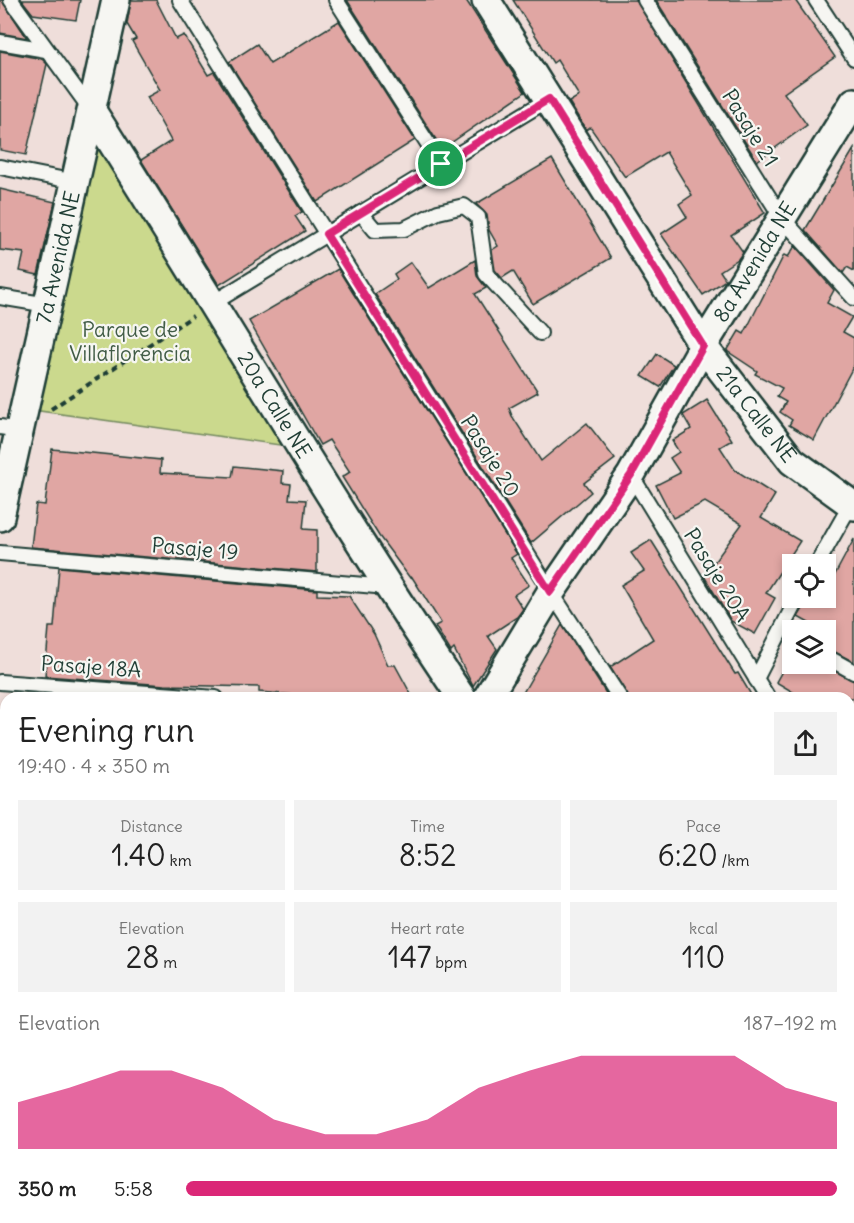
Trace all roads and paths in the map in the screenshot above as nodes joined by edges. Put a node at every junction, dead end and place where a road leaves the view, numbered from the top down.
1 (11, 0) edge
2 (116, 0) edge
3 (180, 0) edge
4 (336, 0) edge
5 (486, 0) edge
6 (645, 0) edge
7 (816, 0) edge
8 (0, 42) edge
9 (46, 50) junction
10 (854, 58) edge
11 (549, 99) junction
12 (854, 102) edge
13 (92, 111) junction
14 (441, 164) junction
15 (0, 167) edge
16 (76, 182) junction
17 (362, 213) junction
18 (782, 218) junction
19 (326, 234) junction
20 (0, 297) edge
21 (854, 298) edge
22 (213, 303) junction
23 (48, 305) junction
24 (540, 333) dead end
25 (703, 346) junction
26 (10, 429) edge
27 (631, 475) junction
28 (853, 505) edge
29 (0, 517) edge
30 (0, 553) edge
31 (823, 554) edge
32 (387, 587) junction
33 (550, 592) junction
34 (782, 639) edge
35 (836, 662) edge
36 (854, 672) edge
37 (756, 679) junction
38 (0, 682) edge
39 (135, 692) edge
40 (458, 692) edge
41 (491, 692) edge
42 (616, 692) edge
43 (764, 692) edge

1 - 9 lane
2 - 13 street, 7a Avenida NE
3 - 19 lane, Pasaje 20
4 - 14 lane
5 - 11 street, 21a Calle NE
6 - 18 lane, Pasaje 21
7 - 10 lane
8 - 9 lane
9 - 13 lane
11 - 14 lane
11 - 25 street, 21a Calle NE
12 - 18 street, 8a Avenida NE
13 - 16 street, 7a Avenida NE
13 - 22 street, 20a Calle NE
14 - 17 lane
15 - 16 lane
16 - 23 street, 7a Avenida NE
17 - 19 lane
17 - 24 lane
18 - 21 lane, Pasaje 21
18 - 25 street, 8a Avenida NE
19 - 22 lane
19 - 33 lane, Pasaje 20
20 - 23 lane
22 - 26 path
22 - 32 street, 20a Calle NE
23 - 26 street, 7a Avenida NE
25 - 27 street, 8a Avenida NE
25 - 28 street, 21a Calle NE
26 - 29 street, 7a Avenida NE
27 - 33 street, 8a Avenida NE
27 - 37 lane, Pasaje 20A
28 - 31 lane
30 - 32 lane, Pasaje 19
32 - 40 street, 20a Calle NE
33 - 41 street, 8a Avenida NE
33 - 42 lane, Pasaje 20
34 - 37 lane
35 - 36 lane
37 - 43 lane, Pasaje 20A
38 - 39 lane, Pasaje 18A

